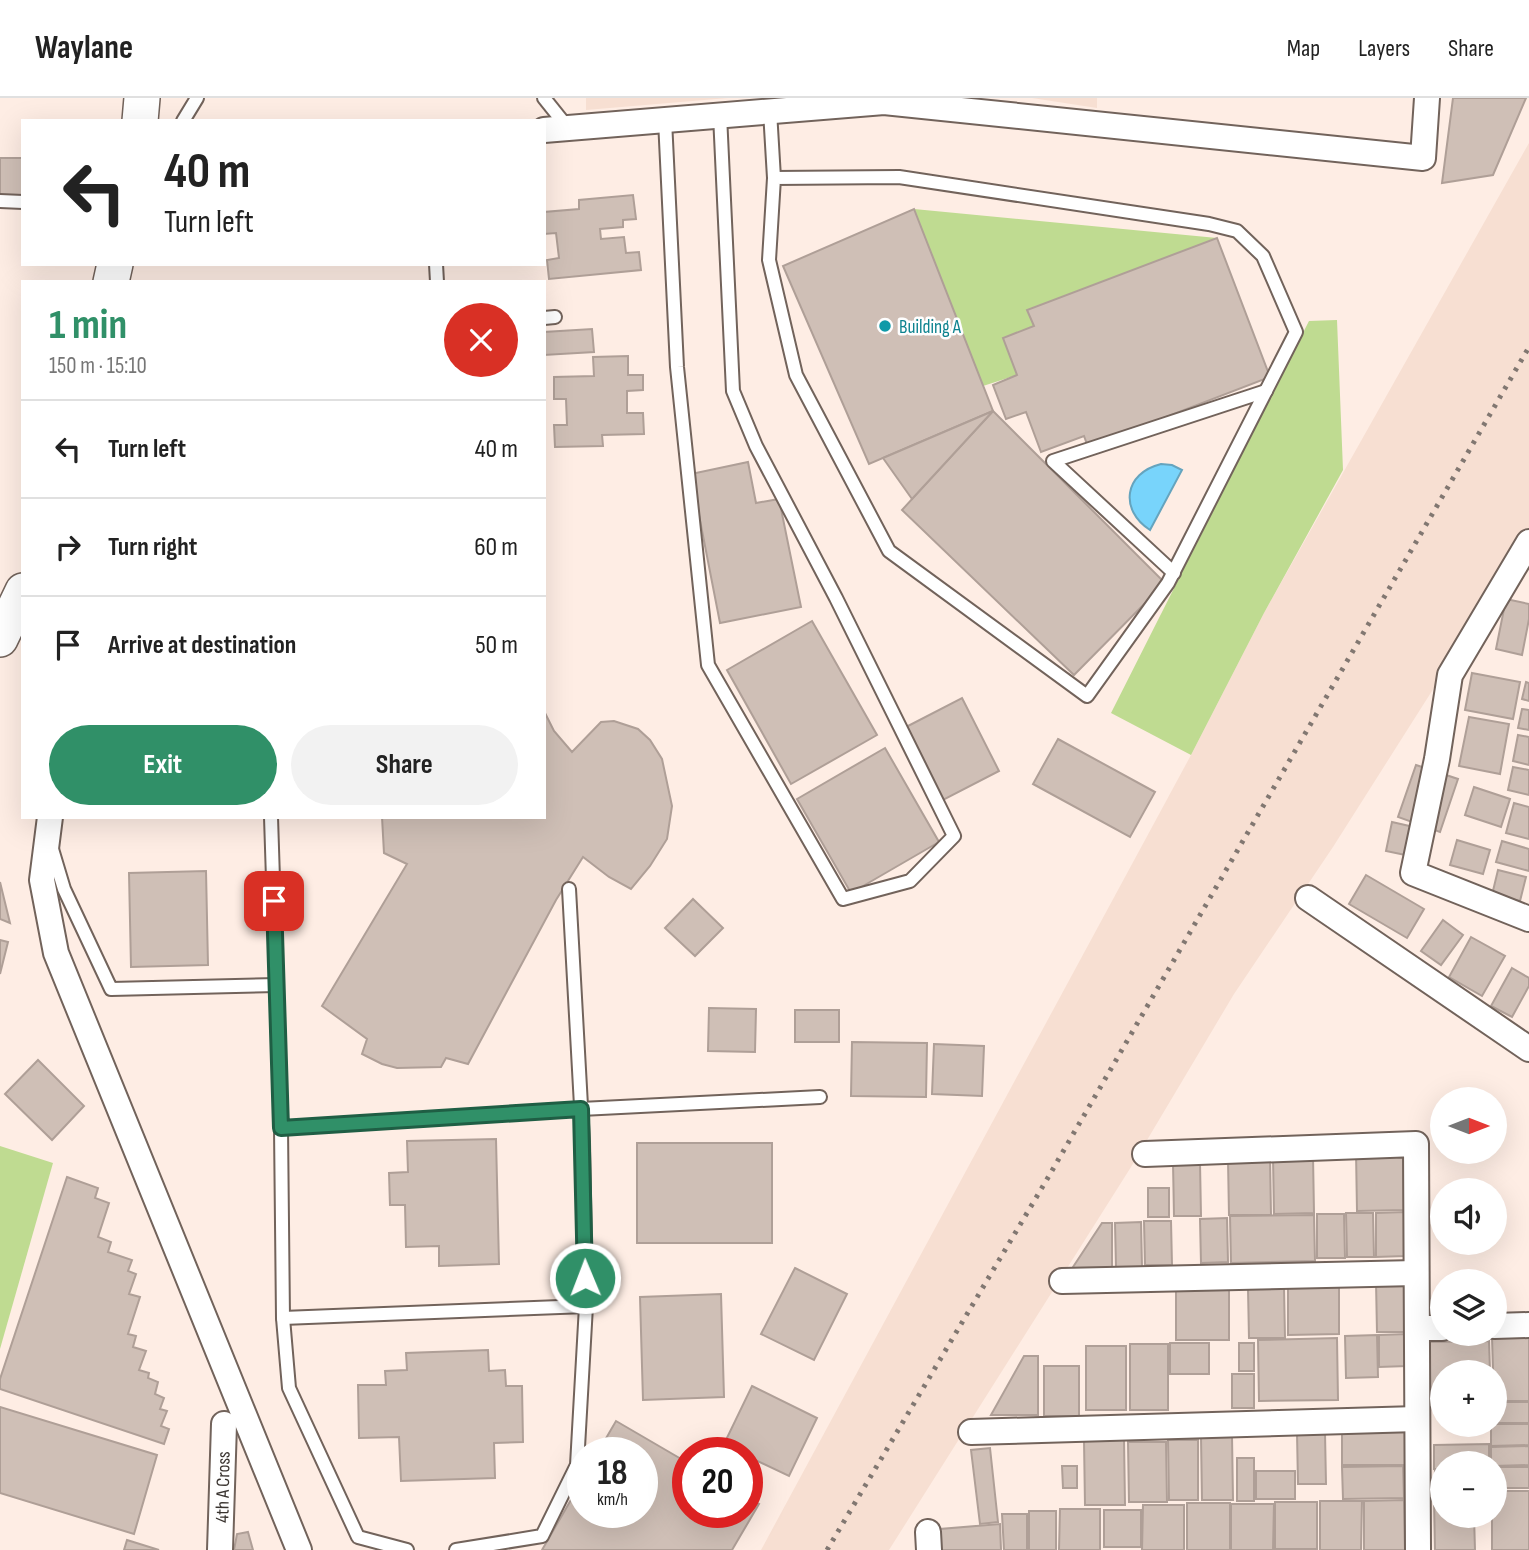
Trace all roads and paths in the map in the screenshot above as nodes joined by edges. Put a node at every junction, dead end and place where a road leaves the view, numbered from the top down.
1 (142, 98) edge
2 (197, 98) edge
3 (544, 98) edge
4 (1427, 98) edge
5 (770, 111) junction
6 (720, 115) junction
7 (140, 119) edge
8 (184, 119) edge
9 (665, 120) junction
10 (556, 129) edge
11 (774, 178) junction
12 (0, 201) edge
13 (21, 202) edge
14 (1266, 391) junction
15 (1529, 542) edge
16 (1174, 573) junction
17 (21, 595) edge
18 (0, 639) edge
19 (271, 819) edge
20 (49, 826) edge
21 (569, 889) dead end
22 (1308, 898) dead end
23 (1529, 919) edge
24 (277, 985) junction
25 (1529, 1049) edge
26 (820, 1097) dead end
27 (581, 1109) junction
28 (281, 1128) junction
29 (1145, 1154) dead end
30 (1416, 1273) junction
31 (1062, 1282) dead end
32 (586, 1306) junction
33 (283, 1318) junction
34 (1529, 1325) edge
35 (1507, 1326) edge
36 (1417, 1328) junction
37 (1430, 1328) edge
38 (1417, 1419) junction
39 (223, 1424) dead end
40 (971, 1432) dead end
41 (220, 1550) edge
42 (299, 1550) edge
43 (407, 1550) edge
44 (456, 1550) edge
45 (1418, 1550) edge

1 - 7 main road
2 - 8 lane
3 - 10 lane
4 - 5 street
5 - 6 street
5 - 11 lane
6 - 9 street
6 - 9 lane
9 - 10 street
11 - 14 lane
11 - 16 lane
12 - 13 lane
14 - 16 lane
14 - 16 lane
15 - 23 street
17 - 18 main road
19 - 24 lane
20 - 24 lane
20 - 42 street
21 - 27 lane
22 - 25 street
24 - 28 lane
26 - 27 lane
27 - 28 lane
27 - 32 lane
28 - 33 lane
29 - 30 street
30 - 31 street
30 - 36 street
32 - 33 lane
32 - 44 lane
33 - 43 lane
34 - 35 street
36 - 37 street
36 - 38 street
38 - 40 street
38 - 45 street
39 - 41 street, 4th A Cross

